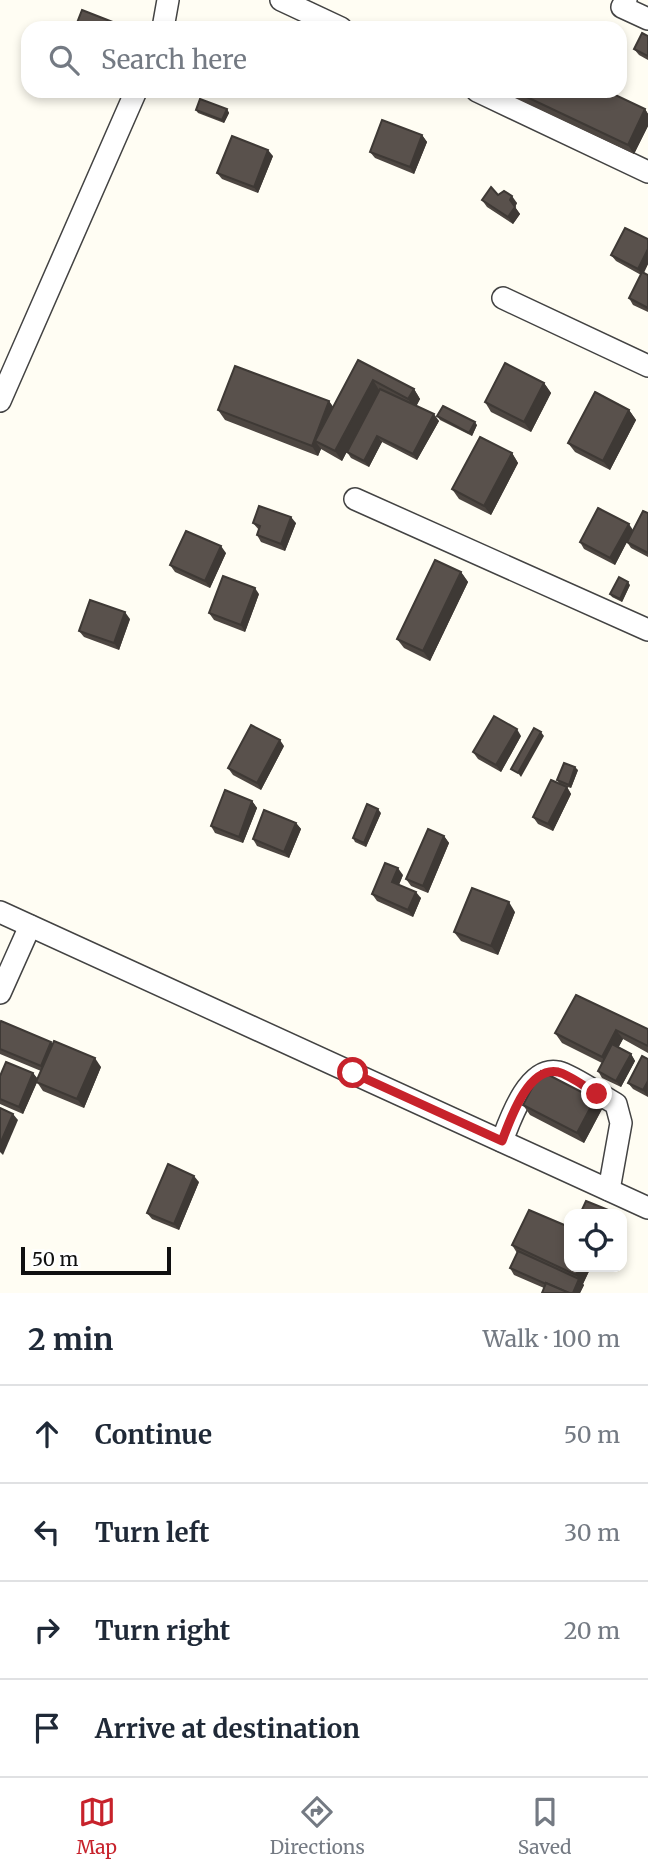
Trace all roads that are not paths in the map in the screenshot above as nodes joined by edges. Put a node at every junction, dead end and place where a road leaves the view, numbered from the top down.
1 (168, 0) edge
2 (281, 0) edge
3 (626, 0) edge
4 (648, 19) edge
5 (164, 21) edge
6 (326, 21) edge
7 (133, 98) edge
8 (492, 98) edge
9 (648, 172) edge
10 (503, 298) dead end
11 (648, 366) edge
12 (0, 401) edge
13 (355, 499) dead end
14 (648, 630) edge
15 (0, 912) edge
16 (30, 926) junction
17 (0, 993) edge
18 (502, 1141) junction
19 (609, 1190) junction
20 (648, 1208) edge

1 - 5 street
2 - 6 street
3 - 4 street
7 - 12 street
8 - 9 street
10 - 11 street
13 - 14 street
15 - 16 street
16 - 17 street
16 - 18 street
18 - 19 street
18 - 19 street
19 - 20 street

